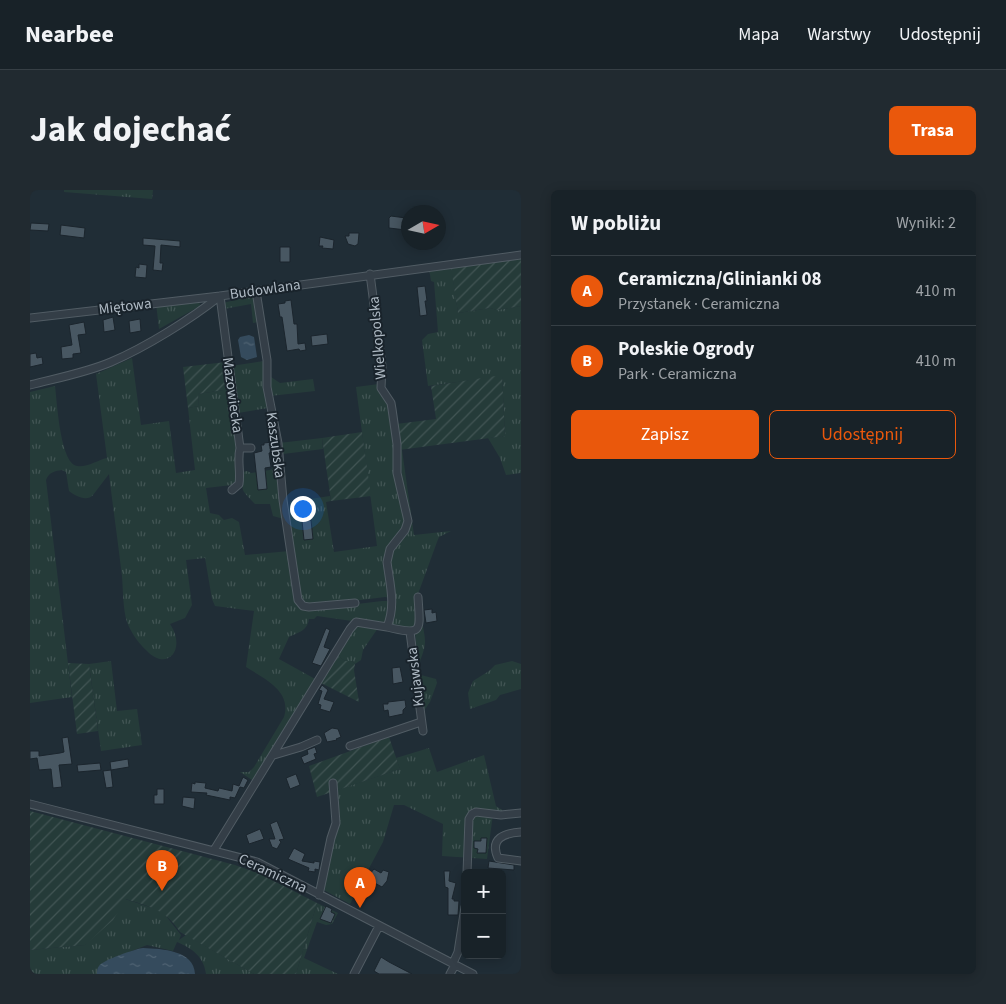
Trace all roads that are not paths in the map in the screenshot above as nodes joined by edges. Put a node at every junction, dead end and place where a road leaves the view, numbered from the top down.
1 (521, 255) edge
2 (370, 274) junction
3 (256, 291) junction
4 (220, 296) junction
5 (30, 318) edge
6 (30, 385) edge
7 (240, 448) junction
8 (251, 448) dead end
9 (232, 490) dead end
10 (418, 597) dead end
11 (355, 603) dead end
12 (387, 627) junction
13 (410, 632) junction
14 (421, 722) junction
15 (423, 731) dead end
16 (317, 740) dead end
17 (350, 746) dead end
18 (274, 754) junction
19 (333, 783) dead end
20 (30, 804) edge
21 (521, 813) edge
22 (521, 832) edge
23 (214, 850) junction
24 (521, 861) edge
25 (467, 869) edge
26 (319, 895) junction
27 (464, 914) edge
28 (379, 926) junction
29 (454, 964) junction
30 (354, 974) edge
31 (450, 974) edge
32 (474, 974) edge

1 - 2 street, Budowlana
2 - 3 street, Budowlana
2 - 12 street, Wielkopolska
3 - 4 street, Budowlana
3 - 11 street, Kaszubska
4 - 5 street, Miętowa
4 - 6 street, Budowlana
4 - 7 street, Mazowiecka
7 - 8 street
7 - 9 street, Mazowiecka
10 - 13 street, Kujawska
12 - 13 street, Kujawska
12 - 18 street
13 - 14 street, Kujawska
14 - 15 street, Kujawska
14 - 17 street, Kujawska
16 - 18 street
18 - 23 street
19 - 26 street
20 - 23 street, Ceramiczna
21 - 25 street
22 - 24 street
23 - 26 street, Ceramiczna
26 - 28 street, Ceramiczna
27 - 29 street
28 - 29 street, Ceramiczna
28 - 30 street
29 - 31 street
29 - 32 street, Ceramiczna

